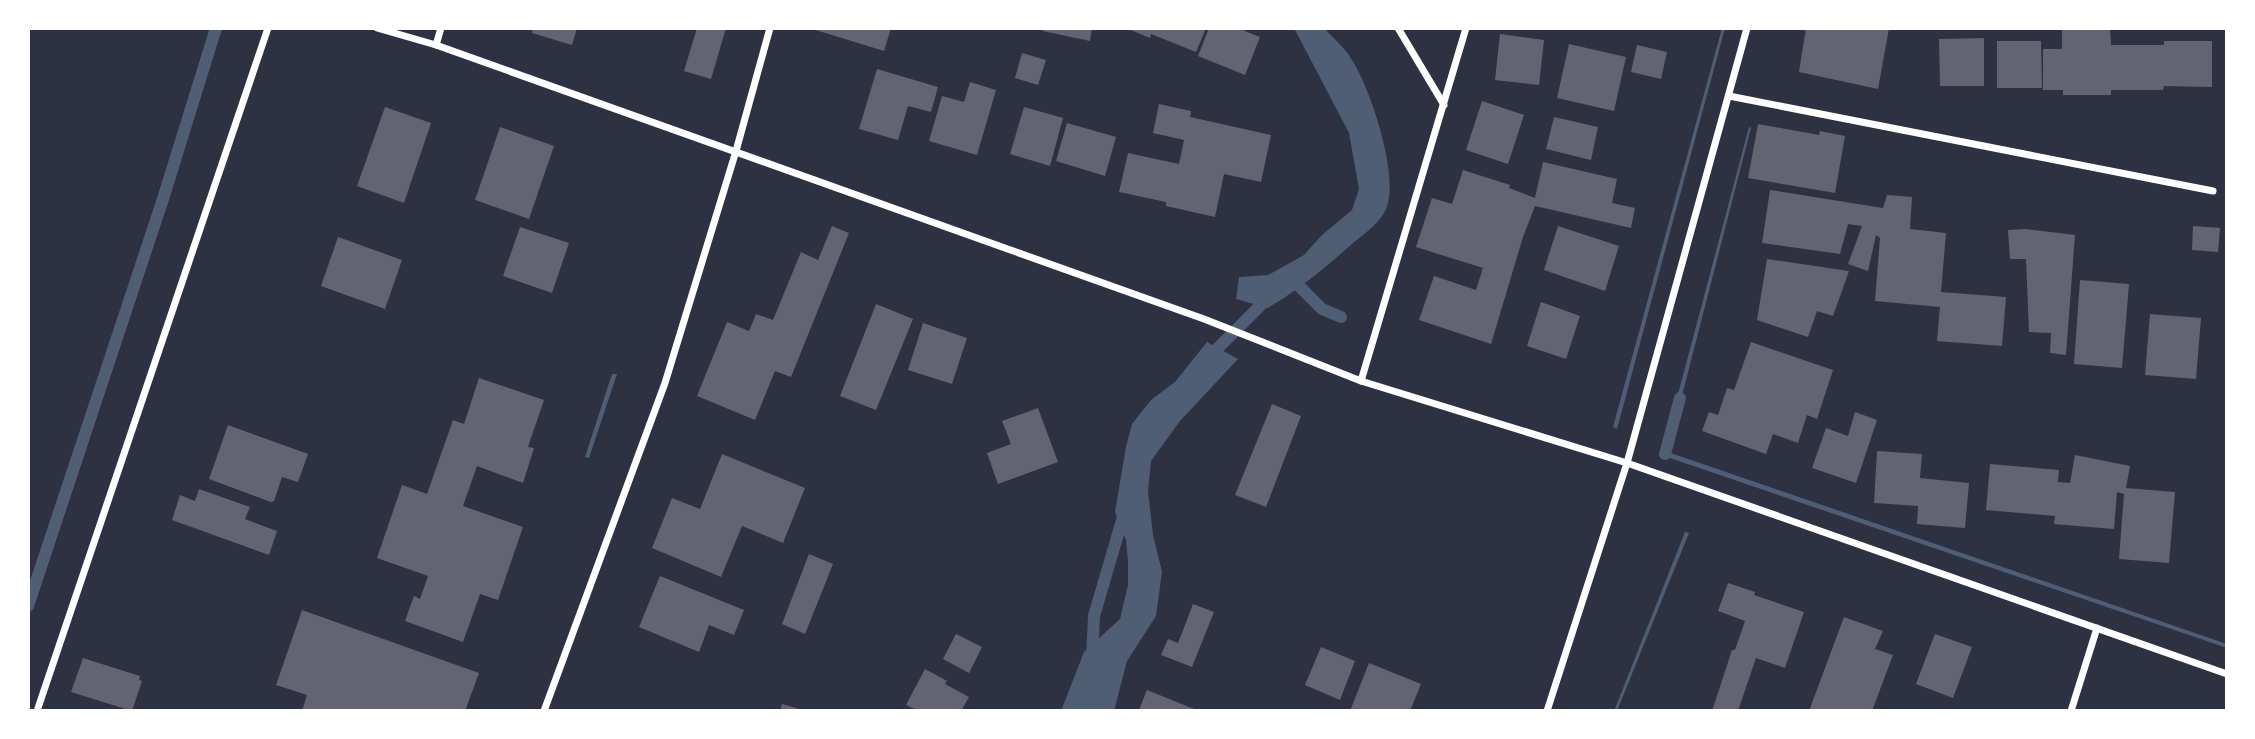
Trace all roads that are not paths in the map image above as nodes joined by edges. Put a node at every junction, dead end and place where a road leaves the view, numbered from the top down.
1 (268, 28) edge
2 (377, 28) edge
3 (441, 28) edge
4 (770, 28) edge
5 (1398, 28) edge
6 (1466, 28) edge
7 (1747, 28) edge
8 (436, 45) junction
9 (1729, 96) junction
10 (1444, 105) junction
11 (736, 151) junction
12 (2213, 191) dead end
13 (1361, 381) junction
14 (1628, 463) junction
15 (2097, 628) junction
16 (2227, 674) edge
17 (37, 711) edge
18 (544, 711) edge
19 (1548, 711) edge
20 (2071, 711) edge

1 - 17 street
2 - 8 street
3 - 8 street
4 - 11 street
5 - 10 street
6 - 10 street
7 - 9 street
8 - 11 street
9 - 12 street
9 - 14 street
10 - 13 street
11 - 13 street
11 - 18 street
13 - 14 street
14 - 15 street
14 - 19 street
15 - 16 street
15 - 20 street

